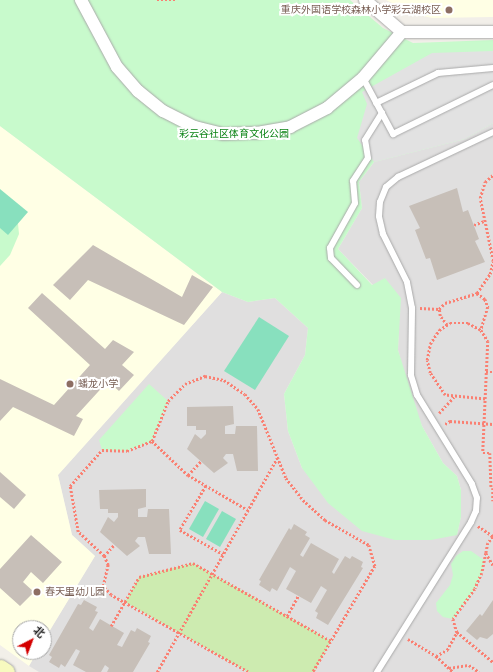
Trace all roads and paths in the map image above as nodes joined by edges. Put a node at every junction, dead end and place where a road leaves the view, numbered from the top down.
1 (81, 0) edge
2 (158, 0) edge
3 (176, 0) edge
4 (365, 0) edge
5 (402, 32) junction
6 (493, 32) edge
7 (493, 68) edge
8 (363, 78) junction
9 (493, 86) edge
10 (376, 103) junction
11 (382, 114) junction
12 (493, 132) edge
13 (493, 175) edge
14 (484, 221) junction
15 (474, 225) dead end
16 (357, 285) dead end
17 (477, 293) junction
18 (412, 308) junction
19 (439, 309) junction
20 (447, 325) junction
21 (481, 330) junction
22 (486, 372) junction
23 (493, 372) edge
24 (454, 397) junction
25 (485, 399) junction
26 (430, 419) junction
27 (484, 423) junction
28 (493, 424) edge
29 (436, 430) junction
30 (152, 441) junction
31 (278, 458) junction
32 (201, 461) dead end
33 (188, 475) junction
34 (206, 486) junction
35 (492, 488) edge
36 (493, 500) edge
37 (248, 510) junction
38 (472, 522) junction
39 (493, 537) edge
40 (114, 545) dead end
41 (486, 552) junction
42 (223, 554) junction
43 (104, 556) junction
44 (493, 565) edge
45 (212, 574) junction
46 (298, 596) dead end
47 (125, 602) junction
48 (287, 616) junction
49 (111, 626) dead end
50 (457, 632) junction
51 (178, 633) junction
52 (401, 635) junction
53 (331, 641) junction
54 (436, 656) junction
55 (493, 662) edge
56 (0, 668) edge
57 (448, 668) junction
58 (6, 672) edge
59 (157, 672) edge
60 (248, 672) edge
61 (313, 672) edge
62 (377, 672) edge
63 (453, 672) edge
64 (479, 672) edge

1 - 8 street
2 - 3 path
4 - 5 street
5 - 6 street
5 - 8 street
7 - 10 lane
8 - 10 lane
9 - 11 lane
10 - 11 lane
11 - 16 lane
12 - 18 lane
13 - 14 path
14 - 15 path
14 - 17 path
17 - 19 path
17 - 21 path
18 - 19 path
18 - 26 lane
19 - 20 path
20 - 21 path
20 - 24 path
21 - 22 path
22 - 23 path
22 - 25 path
24 - 25 path
24 - 26 path
25 - 27 path
26 - 29 lane
27 - 28 path
27 - 29 path
27 - 35 path
29 - 38 lane
30 - 31 path
30 - 33 path
30 - 43 path
31 - 37 path
31 - 53 path
32 - 33 path
33 - 34 path
34 - 37 path
34 - 42 path
35 - 36 path
37 - 42 path
38 - 39 path
38 - 52 lane
39 - 41 path
40 - 43 path
41 - 44 path
41 - 50 path
42 - 45 path
43 - 47 path
45 - 47 path
45 - 48 path
45 - 51 path
46 - 48 path
47 - 49 path
47 - 51 path
48 - 53 path
50 - 54 path
50 - 55 path
51 - 59 path
51 - 60 path
52 - 54 path
52 - 62 lane
53 - 61 path
54 - 57 path
56 - 58 main road
57 - 63 path
57 - 64 path

